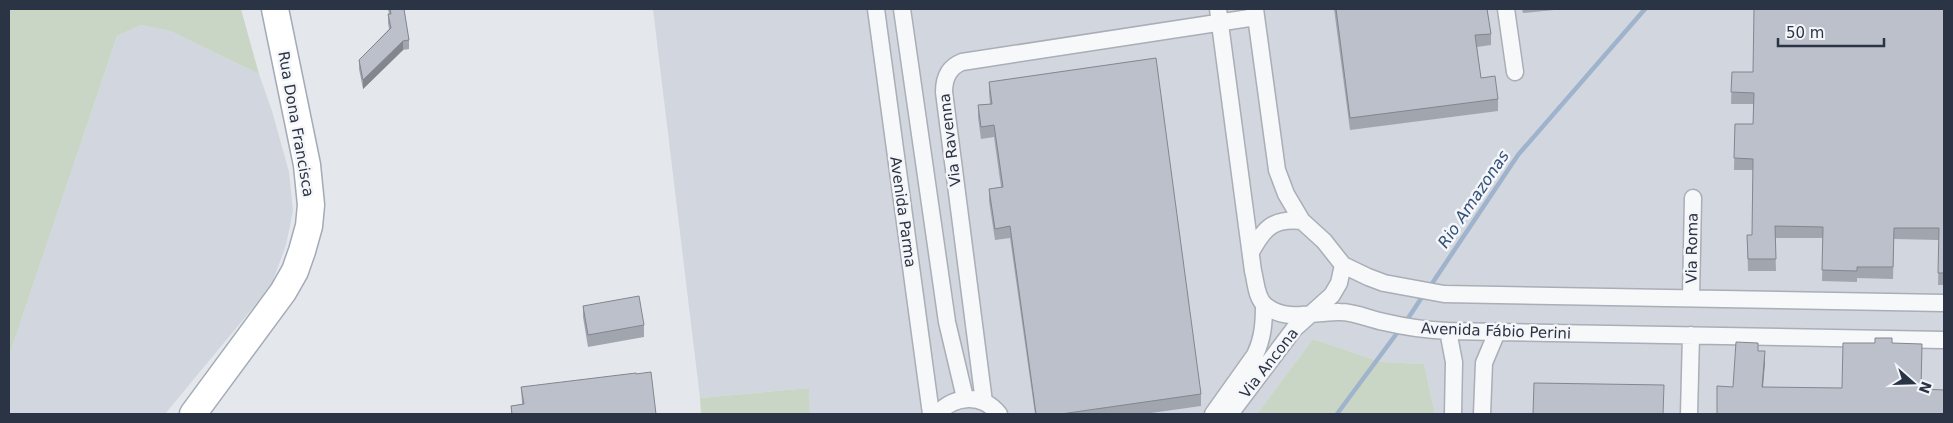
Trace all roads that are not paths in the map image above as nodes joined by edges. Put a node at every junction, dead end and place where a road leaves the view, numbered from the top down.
1 (275, 9) edge
2 (876, 9) edge
3 (902, 9) edge
4 (1506, 9) edge
5 (1255, 13) edge
6 (1219, 16) edge
7 (1515, 72) dead end
8 (1693, 198) dead end
9 (1302, 221) junction
10 (1252, 252) junction
11 (1343, 265) junction
12 (1691, 298) junction
13 (1944, 303) edge
14 (1264, 305) junction
15 (1310, 314) junction
16 (1448, 331) junction
17 (1497, 332) junction
18 (1690, 336) junction
19 (1944, 340) edge
20 (965, 398) junction
21 (984, 402) junction
22 (193, 414) edge
23 (931, 414) edge
24 (937, 414) edge
25 (999, 414) edge
26 (1213, 414) edge
27 (1230, 414) edge
28 (1453, 414) edge
29 (1482, 414) edge
30 (1689, 414) edge

1 - 22 main road, Rua Dona Francisca
2 - 23 street, Avenida Parma
3 - 20 street, Avenida Parma
4 - 7 street
5 - 6 street, Via Ravenna
5 - 9 street
6 - 10 street
6 - 21 street, Via Ravenna
8 - 12 street, Via Roma
9 - 10 street
9 - 11 street
10 - 14 street
11 - 12 street
11 - 15 street
12 - 13 street
14 - 15 street, Avenida Fábio Perini
14 - 26 street, Via Ancona
15 - 16 street, Avenida Fábio Perini
15 - 27 street, Via Ancona
16 - 17 street, Avenida Fábio Perini
16 - 28 street
17 - 18 street, Avenida Fábio Perini
17 - 29 street
18 - 19 street, Avenida Fábio Perini
18 - 30 street
20 - 21 street
20 - 24 street
21 - 25 street

